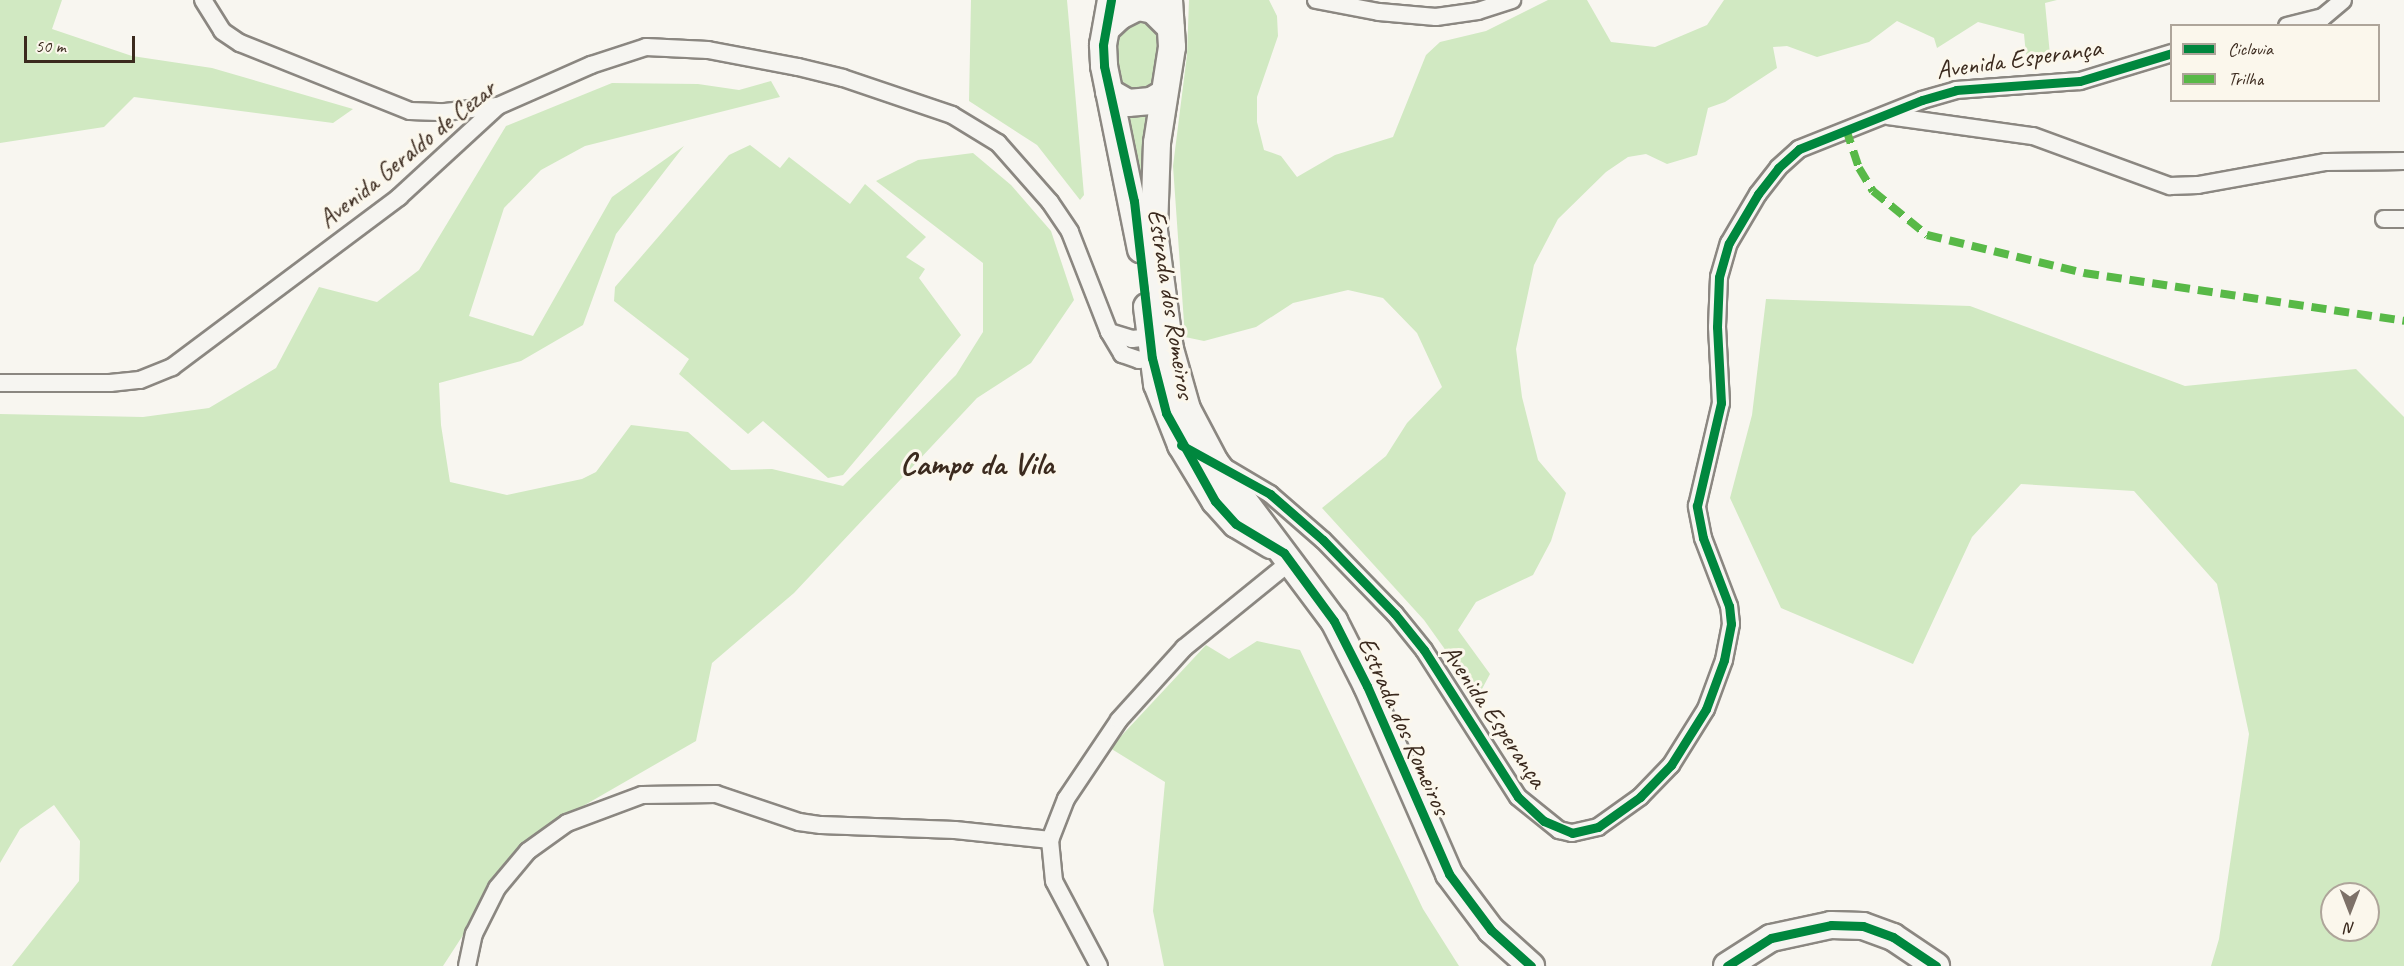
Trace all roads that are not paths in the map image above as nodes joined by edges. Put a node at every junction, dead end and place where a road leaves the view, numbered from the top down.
1 (203, 0) edge
2 (1111, 0) edge
3 (1169, 0) edge
4 (1316, 0) edge
5 (1512, 0) edge
6 (2343, 0) edge
7 (2296, 24) edge
8 (1107, 28) junction
9 (1171, 28) junction
10 (2170, 54) edge
11 (1109, 92) junction
12 (1163, 94) junction
13 (498, 106) junction
14 (1884, 116) junction
15 (2404, 161) edge
16 (2385, 219) dead end
17 (2404, 219) edge
18 (1160, 345) junction
19 (0, 383) edge
20 (1181, 445) junction
21 (1215, 462) junction
22 (1287, 557) junction
23 (1050, 840) junction
24 (468, 966) edge
25 (1099, 966) edge
26 (1531, 966) edge
27 (1727, 966) edge
28 (1936, 966) edge

1 - 13 street
2 - 8 main road, Estrada dos Romeiros
3 - 9 main road, Estrada dos Romeiros
4 - 5 street
6 - 7 street
8 - 9 main road
8 - 11 main road, Estrada dos Romeiros
9 - 12 main road, Estrada dos Romeiros
10 - 14 street, Avenida Esperança
11 - 12 main road
11 - 18 main road, Estrada dos Romeiros
12 - 18 main road, Estrada dos Romeiros
13 - 18 street, Avenida Geraldo de Cezar
13 - 19 street, Avenida Geraldo de Cezar
14 - 15 street
14 - 21 street, Avenida Esperança
16 - 17 street
18 - 20 main road, Estrada dos Romeiros
18 - 21 main road, Estrada dos Romeiros
20 - 21 street, Avenida Esperança
20 - 22 main road, Estrada dos Romeiros
21 - 22 main road, Estrada dos Romeiros
22 - 23 street
22 - 26 main road, Estrada dos Romeiros
23 - 24 street
23 - 25 street
27 - 28 main road

